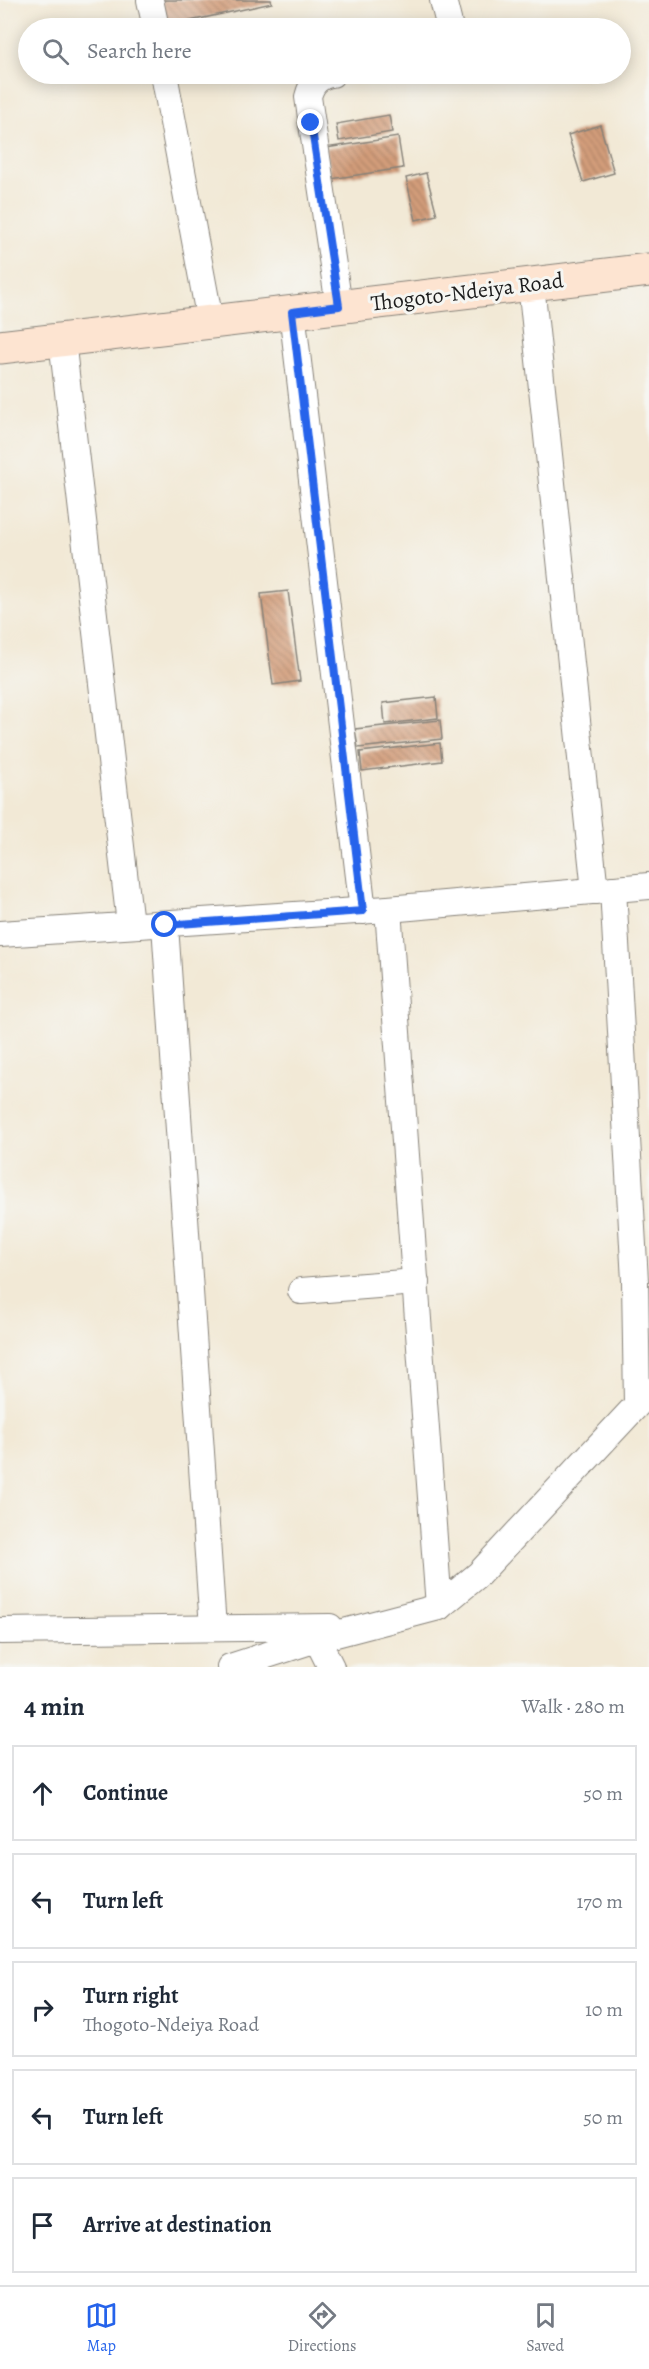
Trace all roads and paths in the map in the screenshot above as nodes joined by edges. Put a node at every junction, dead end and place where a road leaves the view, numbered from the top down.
1 (150, 0) edge
2 (443, 0) edge
3 (154, 18) edge
4 (448, 18) edge
5 (166, 84) edge
6 (313, 84) edge
7 (649, 270) edge
8 (531, 284) junction
9 (339, 306) junction
10 (292, 312) junction
11 (210, 321) junction
12 (62, 340) junction
13 (0, 347) edge
14 (649, 886) edge
15 (604, 890) junction
16 (376, 910) junction
17 (130, 924) junction
18 (165, 925) junction
19 (0, 934) edge
20 (638, 1161) edge
21 (416, 1282) junction
22 (301, 1291) dead end
23 (643, 1398) edge
24 (439, 1607) junction
25 (375, 1626) junction
26 (213, 1628) junction
27 (0, 1631) edge
28 (317, 1639) junction
29 (230, 1667) edge
30 (331, 1667) edge

1 - 3 street
2 - 4 street
5 - 11 street
6 - 9 street
7 - 8 main road, Thogoto-Ndeiya Road
8 - 9 main road, Thogoto-Ndeiya Road
8 - 15 street
9 - 10 main road, Thogoto-Ndeiya Road
10 - 11 main road, Thogoto-Ndeiya Road
10 - 16 street
11 - 12 main road, Thogoto-Ndeiya Road
12 - 13 main road, Thogoto-Ndeiya Road
12 - 17 street
14 - 15 street
15 - 16 street
15 - 20 street
16 - 18 street
16 - 21 street
17 - 18 street
17 - 19 street
18 - 26 street
20 - 23 street
21 - 22 street
21 - 24 street
23 - 24 street
24 - 25 street
25 - 26 street
25 - 28 street
26 - 27 street
28 - 29 street
28 - 30 street

